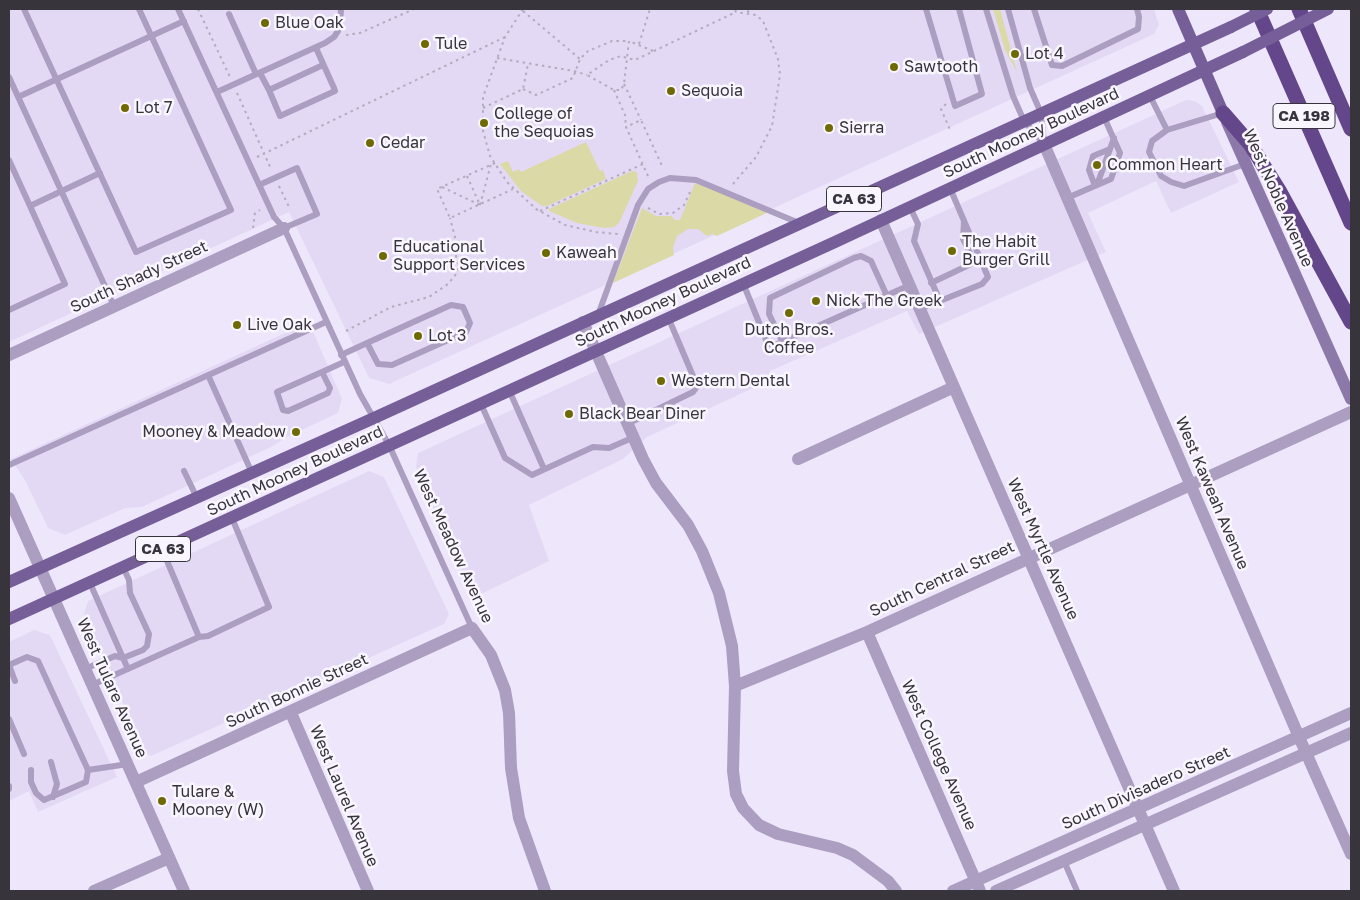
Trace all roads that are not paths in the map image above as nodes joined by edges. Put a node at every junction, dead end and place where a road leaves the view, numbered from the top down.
1 (24, 9) edge
2 (139, 9) edge
3 (178, 9) edge
4 (341, 9) edge
5 (926, 9) edge
6 (959, 9) edge
7 (986, 9) edge
8 (1008, 9) edge
9 (1034, 9) edge
10 (1136, 9) edge
11 (1178, 9) edge
12 (1258, 9) edge
13 (1267, 9) edge
14 (1298, 9) edge
15 (1328, 9) edge
16 (229, 14) dead end
17 (184, 21) junction
18 (151, 36) junction
19 (1192, 45) junction
20 (316, 48) junction
21 (324, 65) junction
22 (1204, 72) junction
23 (258, 74) junction
24 (9, 76) edge
25 (56, 79) junction
26 (269, 90) junction
27 (216, 92) junction
28 (1150, 96) junction
29 (18, 97) junction
30 (1041, 113) junction
31 (1223, 113) junction
32 (1104, 117) junction
33 (1024, 120) junction
34 (1351, 129) edge
35 (1167, 130) junction
36 (1114, 138) junction
37 (1044, 144) junction
38 (1110, 149) junction
39 (9, 160) edge
40 (1245, 164) junction
41 (100, 173) junction
42 (259, 185) junction
43 (1096, 185) junction
44 (950, 188) junction
45 (61, 191) junction
46 (1067, 198) junction
47 (30, 206) junction
48 (910, 207) junction
49 (881, 220) junction
50 (964, 221) junction
51 (1351, 223) edge
52 (799, 224) junction
53 (284, 228) junction
54 (743, 283) junction
55 (931, 283) junction
56 (910, 285) junction
57 (887, 296) junction
58 (942, 300) junction
59 (114, 306) junction
60 (9, 310) edge
61 (920, 310) junction
62 (597, 316) junction
63 (668, 318) junction
64 (326, 322) junction
65 (583, 322) junction
66 (1351, 322) edge
67 (367, 343) junction
68 (780, 344) junction
69 (595, 351) junction
70 (9, 355) edge
71 (343, 359) junction
72 (322, 372) junction
73 (208, 375) junction
74 (954, 387) junction
75 (509, 390) junction
76 (1351, 399) edge
77 (480, 404) junction
78 (1351, 412) edge
79 (374, 418) junction
80 (626, 424) junction
81 (632, 438) junction
82 (390, 445) junction
83 (798, 459) dead end
84 (9, 465) edge
85 (544, 469) junction
86 (184, 471) dead end
87 (252, 473) junction
88 (1190, 485) junction
89 (197, 498) junction
90 (10, 504) edge
91 (232, 518) junction
92 (162, 549) junction
93 (1029, 557) junction
94 (123, 567) junction
95 (41, 568) junction
96 (9, 582) edge
97 (90, 583) junction
98 (55, 598) junction
99 (9, 619) edge
100 (472, 628) junction
101 (867, 632) junction
102 (199, 637) junction
103 (123, 658) junction
104 (9, 665) edge
105 (85, 669) junction
106 (128, 669) junction
107 (15, 681) dead end
108 (92, 685) junction
109 (735, 686) junction
110 (291, 713) junction
111 (1351, 713) edge
112 (9, 719) edge
113 (1351, 733) edge
114 (1299, 738) junction
115 (1307, 752) junction
116 (24, 754) dead end
117 (51, 762) dead end
118 (128, 764) junction
119 (31, 770) dead end
120 (88, 770) junction
121 (136, 782) junction
122 (52, 798) junction
123 (1139, 810) junction
124 (1146, 824) junction
125 (1351, 854) edge
126 (170, 858) junction
127 (1064, 861) junction
128 (978, 886) edge
129 (94, 891) edge
130 (184, 891) edge
131 (368, 891) edge
132 (544, 891) edge
133 (896, 891) edge
134 (953, 891) edge
135 (996, 891) edge
136 (1077, 891) edge
137 (1174, 891) edge

1 - 25 lane
2 - 18 lane
3 - 17 lane, West Meadow Avenue
4 - 20 lane
5 - 6 lane
7 - 33 lane
8 - 30 lane
9 - 10 lane
11 - 19 main road, West Noble Avenue
12 - 51 highway, CA 198
13 - 19 main road, South Mooney Boulevard / CA 63, bridge
14 - 34 highway, CA 198
15 - 22 main road, South Mooney Boulevard, bridge
16 - 23 lane
17 - 18 lane
17 - 27 lane, West Meadow Avenue
18 - 25 lane
18 - 41 lane
19 - 22 main road, West Noble Avenue
19 - 30 main road, South Mooney Boulevard / CA 63
20 - 21 lane
20 - 23 lane
21 - 26 lane
21 - 26 lane
22 - 28 main road, South Mooney Boulevard / CA 63
22 - 31 main road, West Noble Avenue
23 - 26 lane
23 - 27 lane
24 - 29 lane
25 - 29 lane
25 - 41 lane
27 - 42 lane, West Meadow Avenue
28 - 32 main road, South Mooney Boulevard / CA 63
28 - 35 lane
29 - 45 lane
30 - 33 main road, South Mooney Boulevard / CA 63
30 - 37 lane
31 - 35 lane
31 - 40 main road, West Noble Avenue
31 - 66 highway
32 - 36 lane
32 - 37 main road, South Mooney Boulevard / CA 63
33 - 37 lane
33 - 52 main road, South Mooney Boulevard / CA 63
35 - 40 lane
36 - 38 lane
36 - 43 lane
37 - 44 main road, South Mooney Boulevard / CA 63
37 - 46 street, West Kaweah Avenue
38 - 43 lane
38 - 43 lane
39 - 47 lane
40 - 76 main road, West Noble Avenue
41 - 45 lane
42 - 53 lane, West Meadow Avenue
42 - 53 lane
43 - 46 lane
44 - 48 main road, South Mooney Boulevard / CA 63
44 - 50 lane
45 - 47 lane
45 - 59 lane
46 - 88 street, West Kaweah Avenue
47 - 60 lane
48 - 49 main road, South Mooney Boulevard / CA 63
48 - 55 lane
49 - 54 main road, South Mooney Boulevard / CA 63
49 - 56 street, West Myrtle Avenue
50 - 55 lane
50 - 58 lane
52 - 62 main road, South Mooney Boulevard / CA 63
52 - 62 lane
53 - 59 street, South Shady Street
53 - 64 lane, West Meadow Avenue
54 - 63 main road, South Mooney Boulevard / CA 63
54 - 68 lane
55 - 58 lane
56 - 57 lane
56 - 61 street, West Myrtle Avenue
57 - 68 lane
57 - 68 lane
58 - 61 lane
59 - 70 street, South Shady Street
61 - 74 street, West Myrtle Avenue
62 - 65 main road, South Mooney Boulevard / CA 63
63 - 69 main road, South Mooney Boulevard / CA 63
63 - 80 lane
64 - 71 lane, West Meadow Avenue
64 - 73 lane
65 - 69 street
65 - 79 main road, South Mooney Boulevard / CA 63
67 - 67 lane
67 - 71 lane
69 - 75 main road, South Mooney Boulevard / CA 63
69 - 80 street
71 - 72 lane
71 - 79 lane, West Meadow Avenue
72 - 72 lane
73 - 84 lane
73 - 87 lane
74 - 83 street
74 - 93 street, West Myrtle Avenue
75 - 77 main road, South Mooney Boulevard / CA 63
75 - 85 lane
77 - 82 main road, South Mooney Boulevard / CA 63
77 - 85 lane
78 - 88 street, South Central Street
79 - 82 lane, West Meadow Avenue
79 - 87 main road, South Mooney Boulevard / CA 63
80 - 81 street
81 - 85 lane
81 - 109 street
82 - 91 main road, South Mooney Boulevard / CA 63
82 - 100 lane, West Meadow Avenue
86 - 89 lane
87 - 89 main road, South Mooney Boulevard / CA 63
88 - 93 street, South Central Street
88 - 114 street, West Kaweah Avenue
89 - 95 main road, South Mooney Boulevard / CA 63
90 - 95 street, West Tulare Avenue
91 - 92 main road, South Mooney Boulevard / CA 63
91 - 102 lane
92 - 94 main road, South Mooney Boulevard / CA 63
92 - 102 lane
93 - 101 street, South Central Street
93 - 123 street, West Myrtle Avenue
94 - 97 main road, South Mooney Boulevard / CA 63
94 - 103 lane
95 - 96 main road, South Mooney Boulevard / CA 63
95 - 98 street, West Tulare Avenue
97 - 98 main road, South Mooney Boulevard / CA 63
97 - 103 lane
98 - 99 main road, South Mooney Boulevard / CA 63
98 - 105 street, West Tulare Avenue
100 - 110 street, South Bonnie Street
100 - 132 street, West Meadow Avenue
101 - 109 street, South Central Street
101 - 128 street, West College Avenue
102 - 106 lane
103 - 105 lane
103 - 106 lane
104 - 107 lane
104 - 120 lane
105 - 108 street, West Tulare Avenue
106 - 108 lane
108 - 118 street, West Tulare Avenue
109 - 133 street
110 - 121 street, South Bonnie Street
110 - 131 street, West Laurel Avenue
111 - 114 street, South Divisadero Street
112 - 116 lane
113 - 115 street, South Divisadero Street
114 - 115 street, West Kaweah Avenue
114 - 123 street, South Divisadero Street
115 - 124 street, South Divisadero Street
115 - 125 street, West Kaweah Avenue
117 - 122 lane
118 - 120 lane
118 - 121 street, West Tulare Avenue
119 - 122 lane
120 - 122 lane
121 - 126 street, West Tulare Avenue
123 - 124 street, West Myrtle Avenue
123 - 128 street, South Divisadero Street
124 - 127 street, South Divisadero Street
124 - 137 street, West Myrtle Avenue
126 - 129 street
126 - 130 street, West Tulare Avenue
127 - 135 street, South Divisadero Street
127 - 136 lane
128 - 134 street, South Divisadero Street

